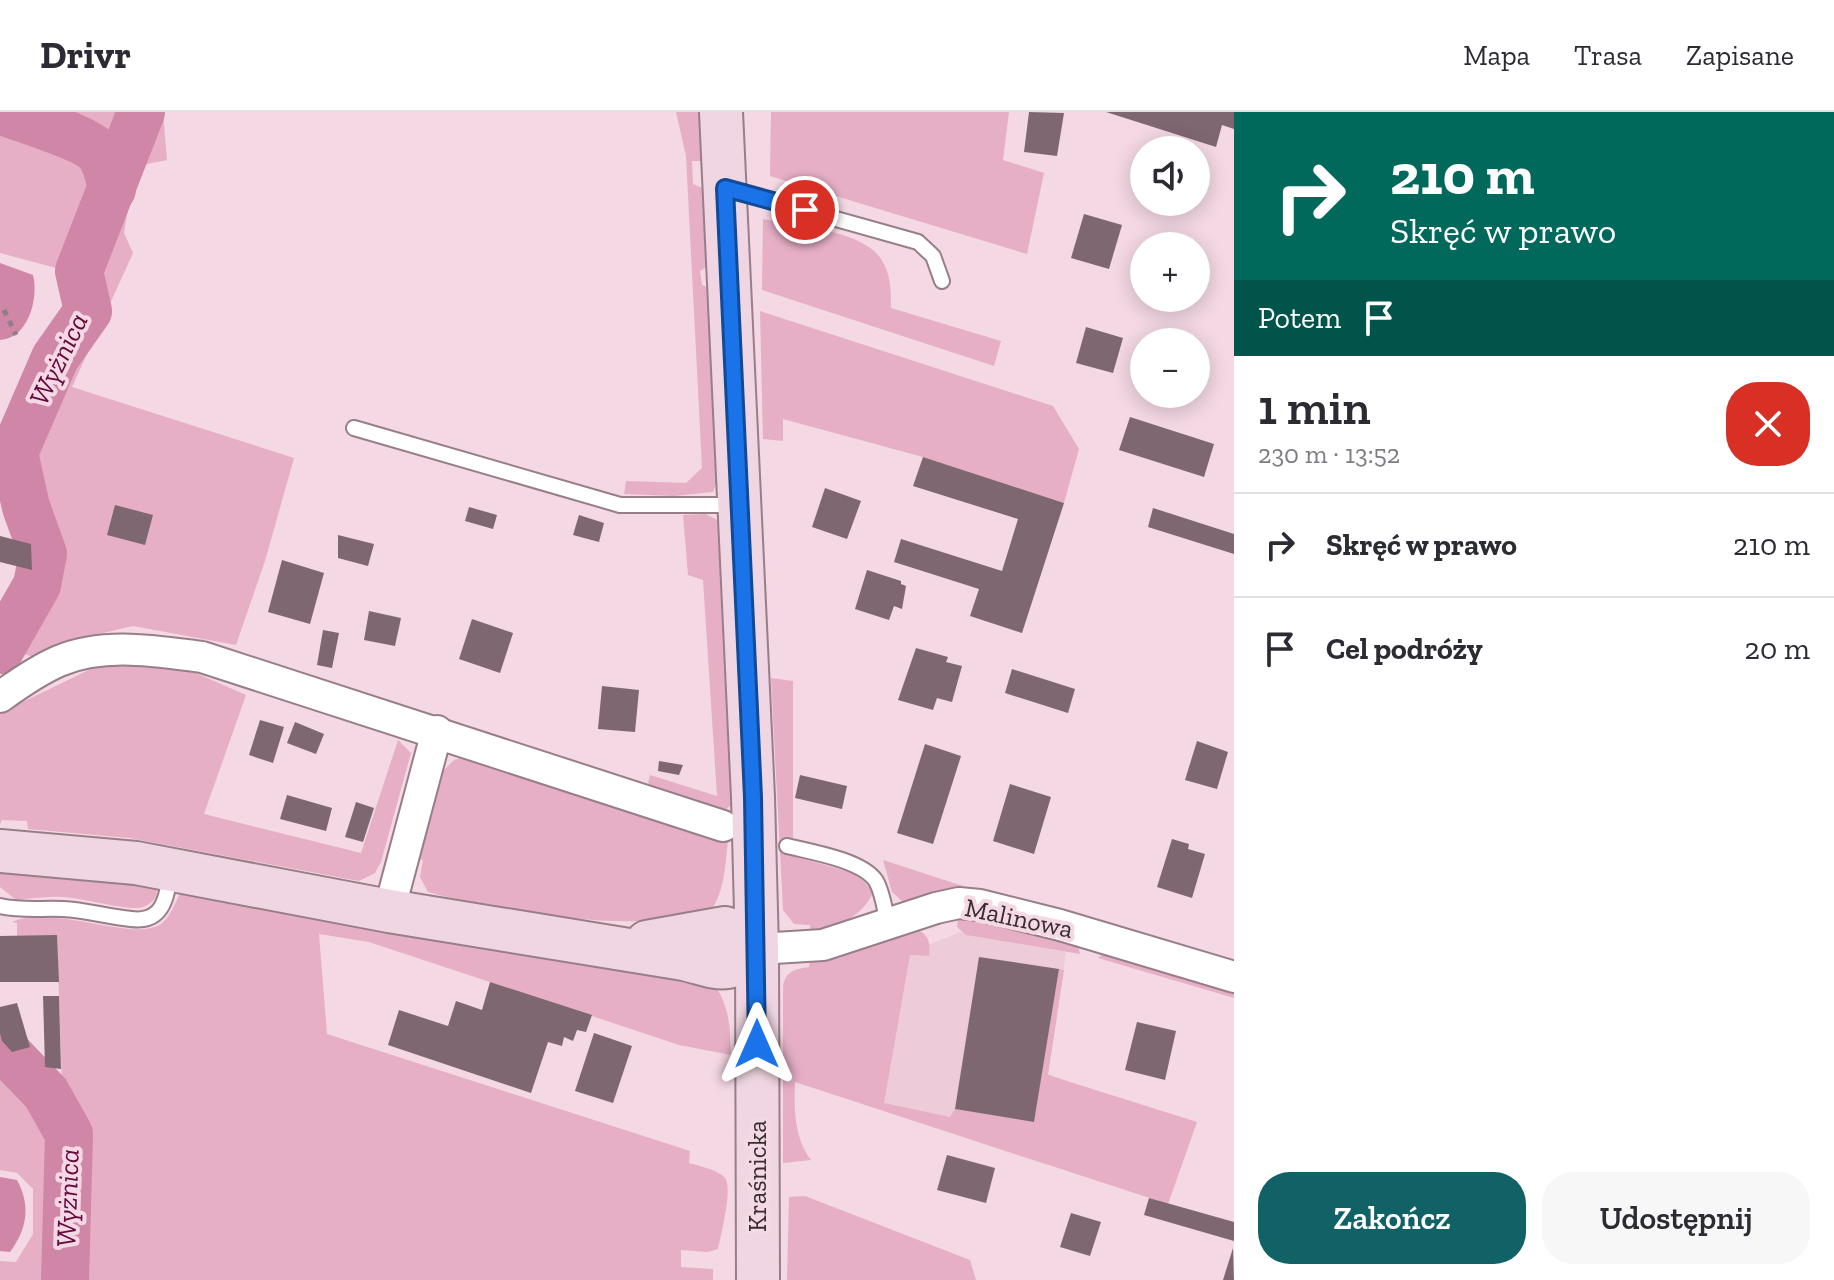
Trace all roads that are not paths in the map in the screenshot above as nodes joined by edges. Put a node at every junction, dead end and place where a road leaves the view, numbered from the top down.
1 (721, 112) edge
2 (725, 188) junction
3 (942, 281) dead end
4 (354, 428) dead end
5 (740, 505) junction
6 (9, 690) edge
7 (437, 731) junction
8 (723, 826) dead end
9 (787, 846) dead end
10 (3, 851) edge
11 (172, 869) junction
12 (0, 906) edge
13 (389, 911) junction
14 (888, 925) junction
15 (757, 949) junction
16 (1234, 977) edge
17 (758, 1280) edge

1 - 2 street, Kraśnicka
2 - 3 lane
2 - 5 street, Kraśnicka
4 - 5 lane
5 - 15 street, Kraśnicka
6 - 7 street
7 - 8 street
7 - 13 street
9 - 14 lane
10 - 11 street
11 - 12 lane
11 - 13 street
13 - 15 street
14 - 15 street, Malinowa
14 - 16 street, Malinowa
15 - 17 street, Kraśnicka

